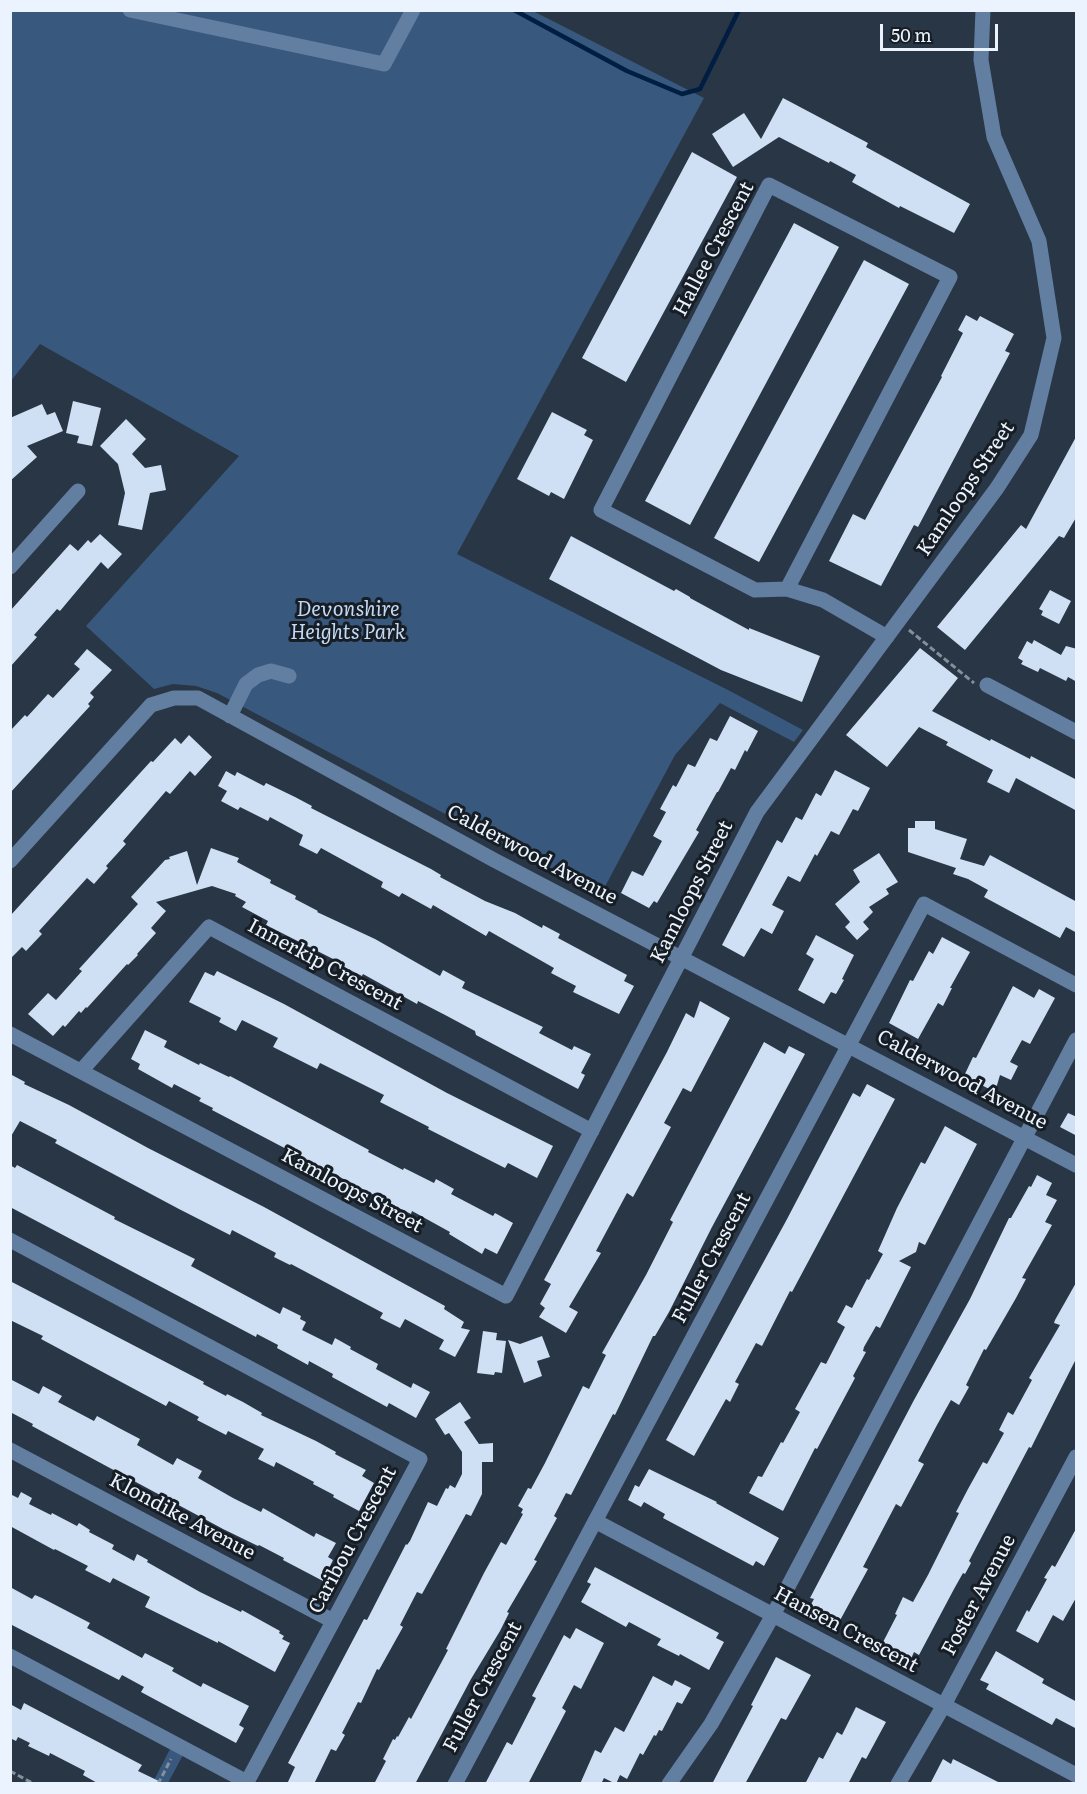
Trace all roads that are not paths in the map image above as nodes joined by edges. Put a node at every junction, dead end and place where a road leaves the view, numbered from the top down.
1 (130, 10) edge
2 (413, 10) edge
3 (983, 10) edge
4 (192, 17) edge
5 (78, 491) dead end
6 (10, 567) edge
7 (788, 589) junction
8 (887, 637) junction
9 (289, 676) dead end
10 (981, 684) road end
11 (230, 716) junction
12 (1077, 732) edge
13 (10, 861) edge
14 (682, 957) junction
15 (1077, 985) edge
16 (10, 1034) edge
17 (1077, 1040) edge
18 (849, 1044) junction
19 (81, 1071) junction
20 (592, 1131) junction
21 (1024, 1137) junction
22 (1077, 1165) edge
23 (10, 1240) edge
24 (10, 1450) edge
25 (1077, 1456) edge
26 (595, 1521) junction
27 (773, 1615) junction
28 (333, 1621) junction
29 (10, 1656) edge
30 (944, 1706) junction
31 (1077, 1775) edge
32 (455, 1784) edge
33 (669, 1784) edge
34 (898, 1784) edge

1 - 4 street
2 - 4 street
3 - 8 street, Kamloops Street
5 - 6 street
7 - 7 street, Hallee Crescent
7 - 8 street, Hallee Crescent
8 - 14 street, Kamloops Street
9 - 11 street
10 - 12 street
11 - 13 street, Calderwood Avenue
11 - 14 street, Calderwood Avenue
14 - 18 street, Calderwood Avenue
14 - 20 street, Kamloops Street
15 - 18 street, Fuller Crescent
16 - 19 street, Kamloops Street
17 - 21 street
18 - 21 street, Calderwood Avenue
18 - 26 street, Fuller Crescent
19 - 20 street, Innerkip Crescent
19 - 20 street, Kamloops Street
21 - 22 street, Calderwood Avenue
21 - 27 street
23 - 28 street, Caribou Crescent
24 - 28 street, Klondike Avenue
25 - 30 street, Foster Avenue
26 - 27 street, Hansen Crescent
26 - 32 street, Fuller Crescent
27 - 30 street, Hansen Crescent
27 - 33 street
28 - 29 street, Caribou Crescent
30 - 31 street, Hansen Crescent
30 - 34 street, Foster Avenue

